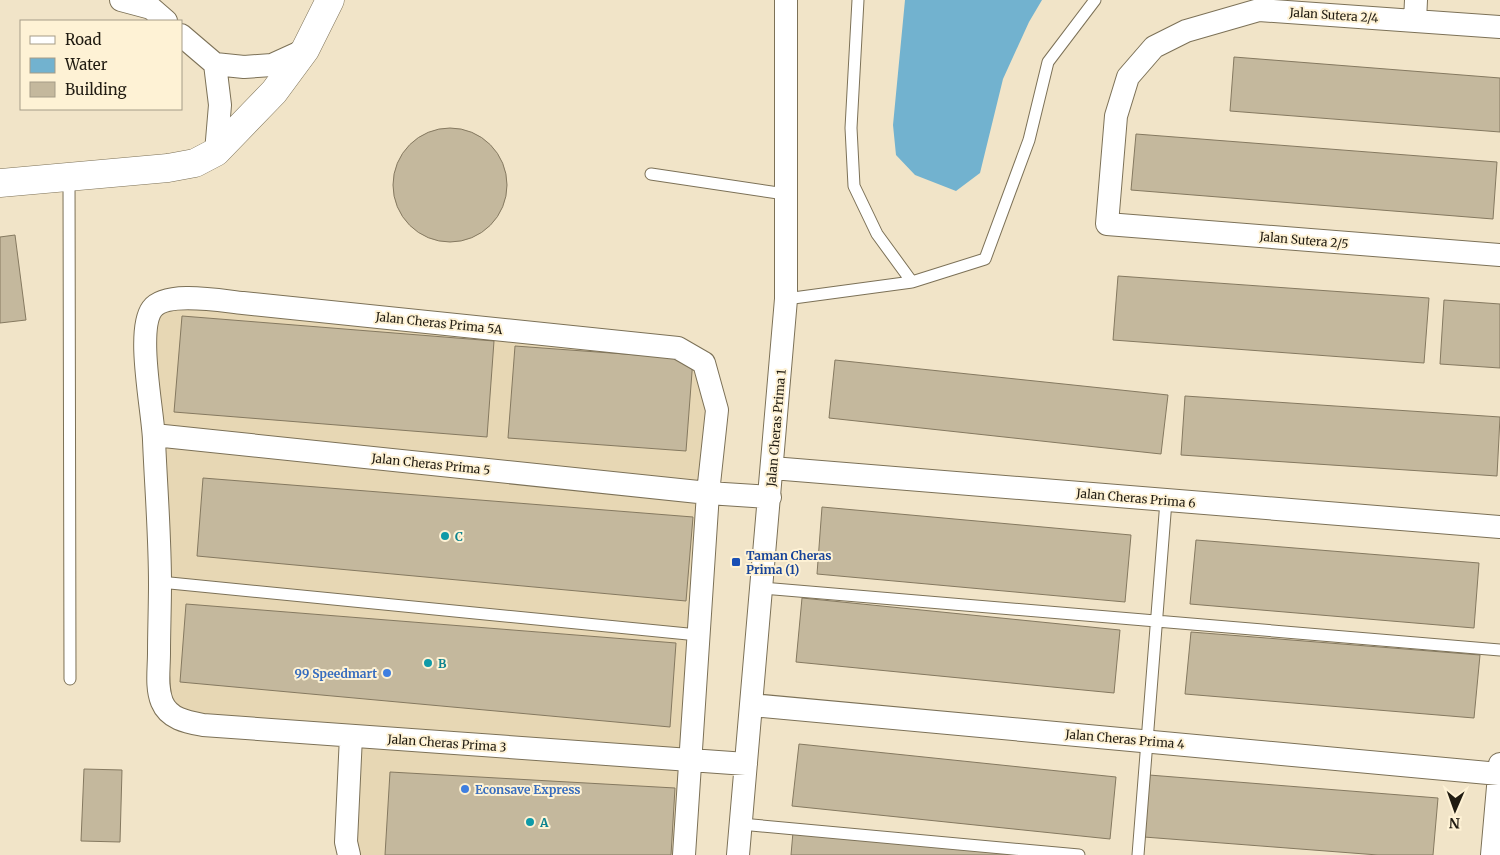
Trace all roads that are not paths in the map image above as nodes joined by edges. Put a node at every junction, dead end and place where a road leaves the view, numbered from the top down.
1 (121, 0) edge
2 (330, 0) edge
3 (786, 0) edge
4 (858, 0) edge
5 (1095, 0) edge
6 (1416, 10) edge
7 (165, 20) edge
8 (1500, 27) edge
9 (182, 36) edge
10 (305, 50) junction
11 (215, 64) junction
12 (216, 152) junction
13 (651, 174) dead end
14 (69, 177) junction
15 (0, 183) edge
16 (785, 194) junction
17 (1107, 224) joint
18 (1500, 250) edge
19 (1500, 255) edge
20 (912, 282) junction
21 (169, 298) joint
22 (786, 299) junction
23 (154, 436) junction
24 (772, 468) junction
25 (708, 493) junction
26 (770, 498) junction
27 (1166, 501) junction
28 (1500, 527) edge
29 (160, 582) junction
30 (762, 588) junction
31 (1157, 621) junction
32 (698, 635) junction
33 (1500, 650) edge
34 (70, 680) dead end
35 (752, 704) junction
36 (351, 736) junction
37 (1147, 741) junction
38 (690, 760) junction
39 (746, 764) junction
40 (1500, 769) edge
41 (741, 824) junction
42 (349, 855) edge
43 (684, 855) edge
44 (738, 855) edge
45 (1079, 855) edge
46 (1138, 855) edge
47 (1492, 855) edge

1 - 7 street
2 - 10 street
3 - 16 street, Jalan Cheras Prima 1
4 - 20 lane
5 - 20 lane
6 - 8 street, Jalan Sutera 2/4
6 - 17 street, Jalan Sutera 2/4
9 - 11 street
10 - 11 street
10 - 12 street
11 - 12 street
12 - 14 street
13 - 16 lane
14 - 15 street
14 - 34 lane
16 - 22 street, Jalan Cheras Prima 1
17 - 19 street, Jalan Sutera 2/5
18 - 19 lane
20 - 22 lane
21 - 23 street, Jalan Cheras Prima 3
21 - 25 street, Jalan Cheras Prima 5A
22 - 24 street, Jalan Cheras Prima 1
23 - 25 street, Jalan Cheras Prima 5
23 - 29 street, Jalan Cheras Prima 3
24 - 26 street, Jalan Cheras Prima 1
24 - 27 street, Jalan Cheras Prima 6
25 - 26 street, Jalan Cheras Prima 5
25 - 32 street
26 - 30 street, Jalan Cheras Prima 1
27 - 28 street, Jalan Cheras Prima 6
27 - 31 lane
29 - 32 lane
29 - 36 street, Jalan Cheras Prima 3
30 - 31 lane
30 - 35 street, Jalan Cheras Prima 1
31 - 33 lane
31 - 37 lane
32 - 38 street
35 - 37 street, Jalan Cheras Prima 4
35 - 39 street, Jalan Cheras Prima 1
36 - 38 street, Jalan Cheras Prima 3
36 - 42 street
37 - 40 street, Jalan Cheras Prima 4
37 - 46 lane
38 - 39 street, Jalan Cheras Prima 3
38 - 43 street
39 - 41 street, Jalan Cheras Prima 1
40 - 47 street
41 - 44 street, Jalan Cheras Prima 1
41 - 45 lane

